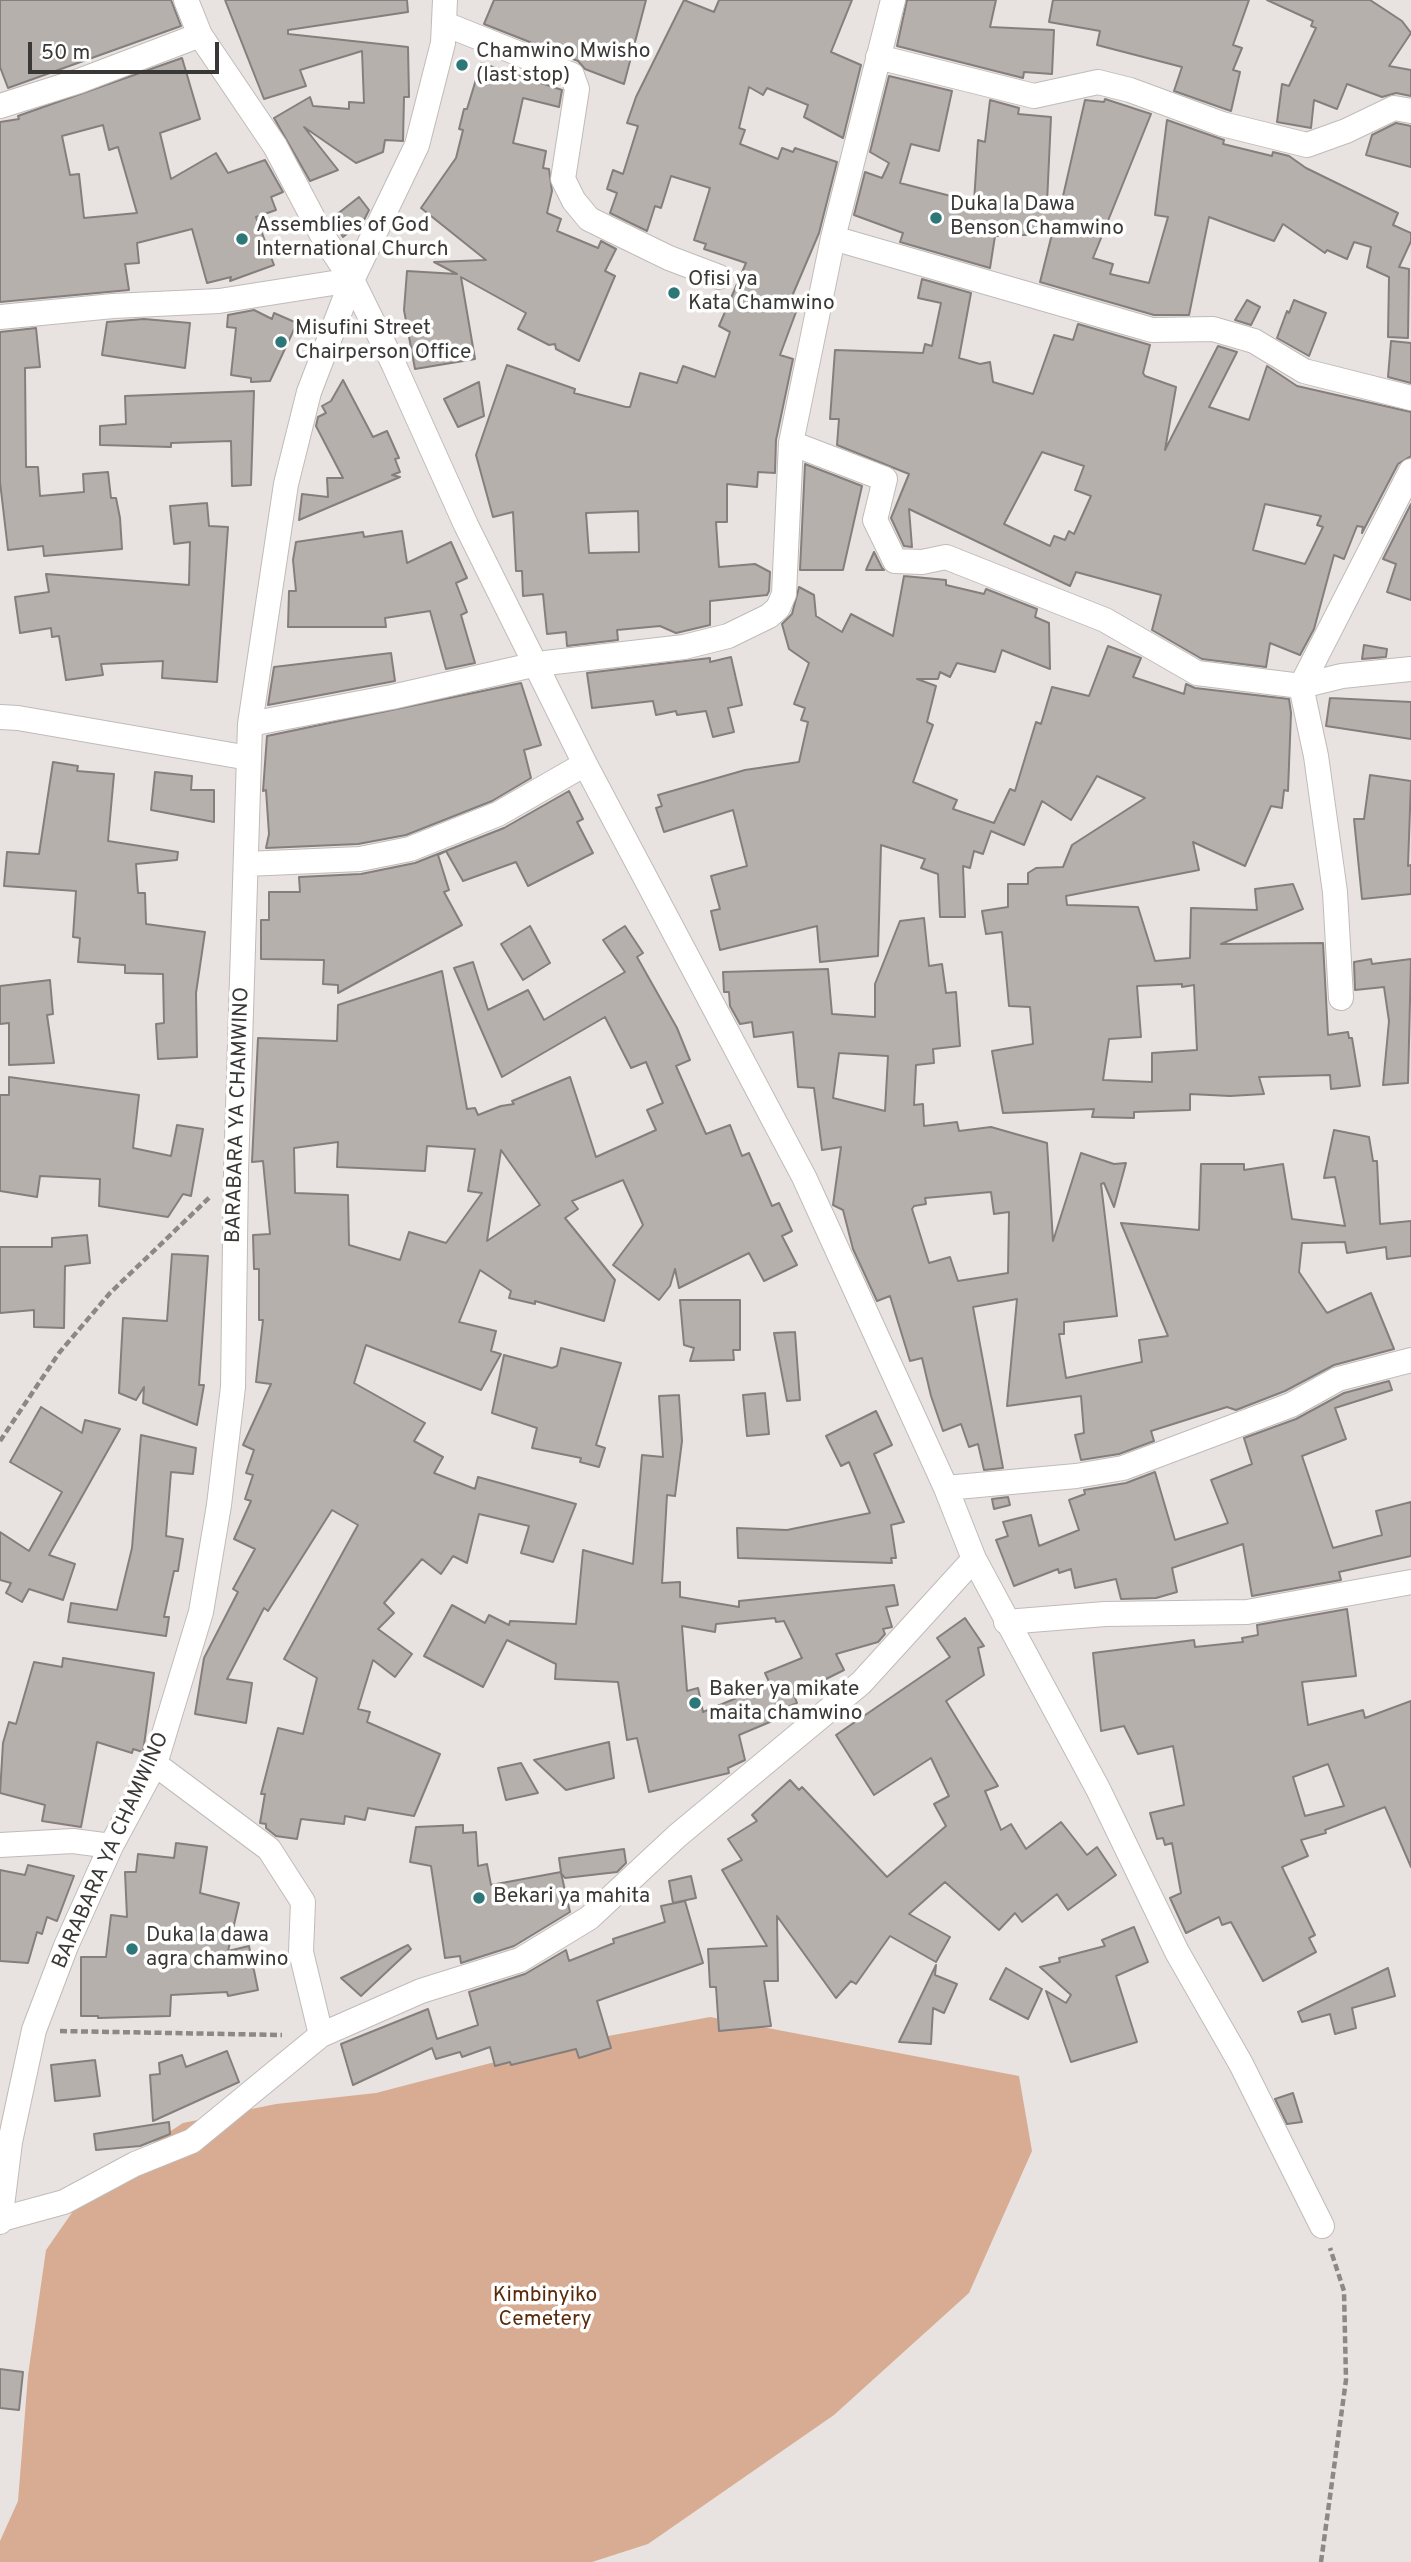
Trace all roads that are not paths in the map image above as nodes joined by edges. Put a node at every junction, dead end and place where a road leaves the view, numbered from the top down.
1 (186, 0) edge
2 (893, 0) edge
3 (445, 12) edge
4 (200, 35) junction
5 (878, 57) junction
6 (0, 106) edge
7 (1411, 111) edge
8 (833, 238) junction
9 (719, 277) dead end
10 (352, 281) junction
11 (0, 317) edge
12 (1411, 398) edge
13 (791, 443) junction
14 (1411, 471) edge
15 (537, 664) junction
16 (1411, 668) edge
17 (1301, 686) junction
18 (0, 717) edge
19 (250, 724) junction
20 (249, 758) junction
21 (585, 764) junction
22 (246, 864) junction
23 (1340, 998) dead end
24 (1411, 1360) edge
25 (946, 1488) junction
26 (974, 1559) junction
27 (1411, 1582) edge
28 (1006, 1622) junction
29 (155, 1763) junction
30 (0, 1845) edge
31 (111, 1846) junction
32 (321, 2035) junction
33 (1, 2220) edge
34 (1322, 2226) road end

1 - 4 street
2 - 5 street
3 - 9 street
3 - 10 street, BARABARA YA CHAMWINO
4 - 6 street
4 - 10 street
5 - 7 street
5 - 8 street
8 - 12 street
8 - 13 street
10 - 11 street
10 - 15 street
10 - 19 street, BARABARA YA CHAMWINO
13 - 15 street
13 - 17 street
14 - 17 street
15 - 19 street
15 - 21 street
16 - 17 street
17 - 23 street
18 - 20 street
19 - 20 street, BARABARA YA CHAMWINO
20 - 22 street, BARABARA YA CHAMWINO
21 - 22 street
21 - 25 street
22 - 29 street, BARABARA YA CHAMWINO
24 - 25 street
25 - 26 street
26 - 28 street
26 - 32 street
27 - 28 street
28 - 34 street
29 - 31 street, BARABARA YA CHAMWINO
29 - 32 street
30 - 31 street
31 - 33 street, BARABARA YA CHAMWINO
32 - 33 street

